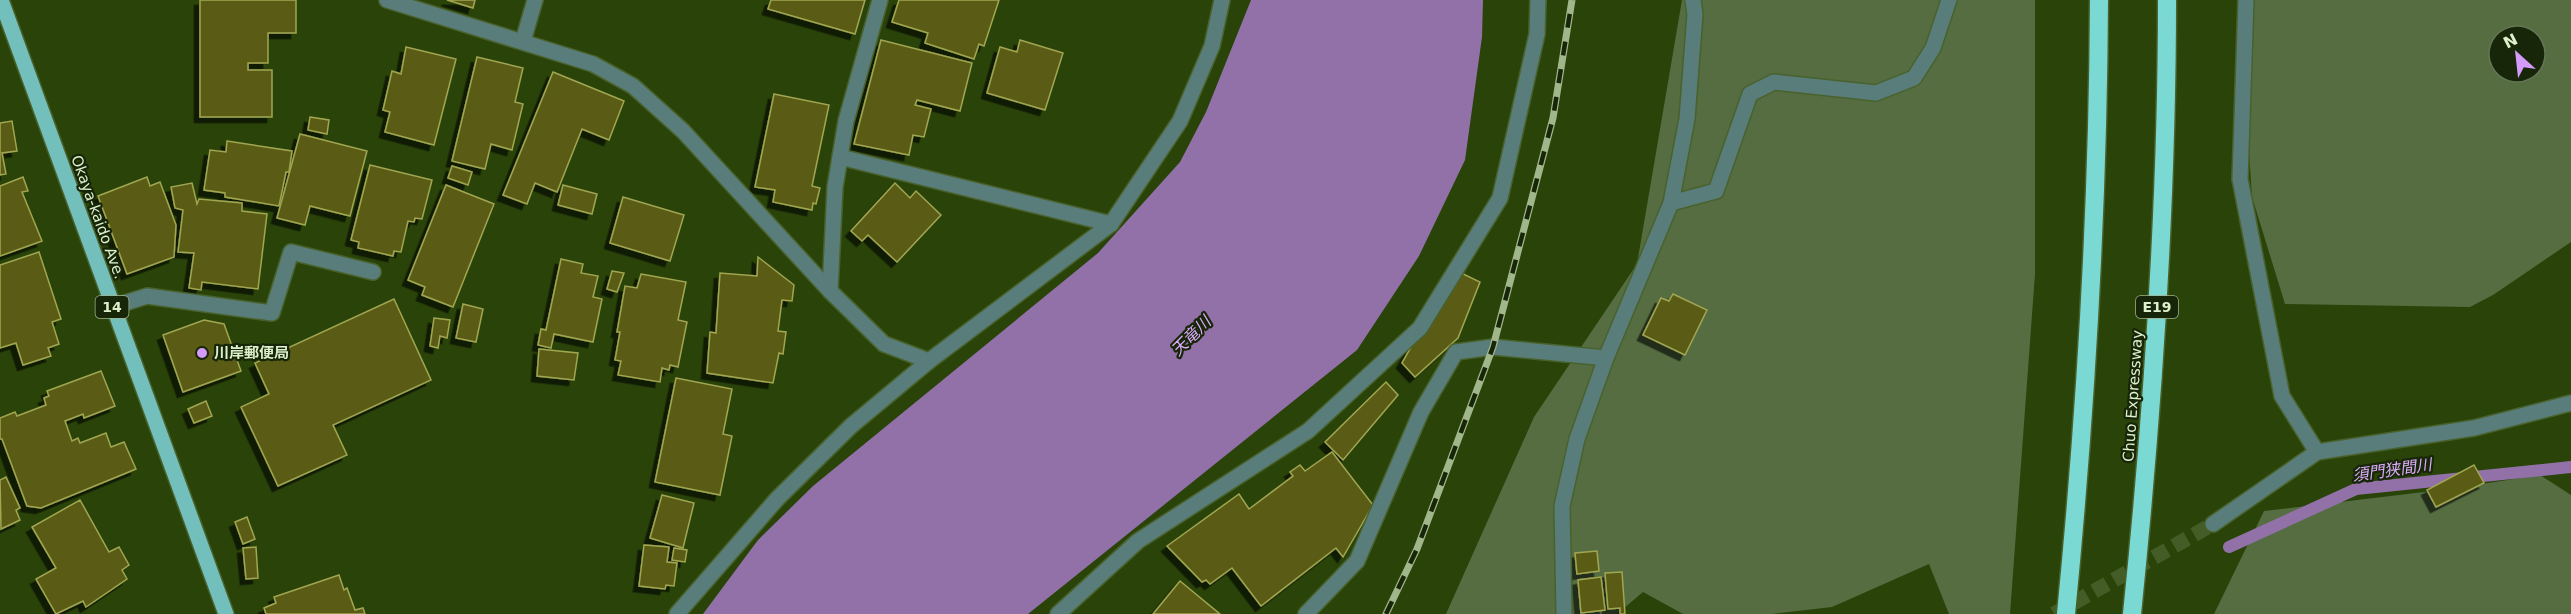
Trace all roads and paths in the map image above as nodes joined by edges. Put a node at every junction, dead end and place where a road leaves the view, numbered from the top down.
1 (1, 0) edge
2 (387, 0) edge
3 (535, 0) edge
4 (880, 0) edge
5 (1222, 0) edge
6 (1538, 0) edge
7 (1693, 0) edge
8 (1949, 0) edge
9 (2099, 0) edge
10 (2167, 0) edge
11 (2246, 0) edge
12 (523, 41) junction
13 (840, 157) junction
14 (1671, 203) junction
15 (1111, 224) junction
16 (373, 272) dead end
17 (830, 291) junction
18 (112, 307) junction
19 (1606, 358) junction
20 (930, 361) junction
21 (2571, 403) edge
22 (2317, 452) junction
23 (2213, 524) tunnel mouth
24 (226, 614) edge
25 (677, 614) edge
26 (1058, 614) edge
27 (1306, 614) edge
28 (1564, 614) edge
29 (2066, 614) edge
30 (2132, 614) edge

1 - 18 main road, Okaya-kaido Ave. / 14
2 - 12 street
3 - 12 street
4 - 13 street
5 - 15 street
6 - 26 street
7 - 14 street
8 - 14 street
9 - 29 highway
10 - 30 highway, Chuo Expressway / E19
11 - 22 street
12 - 17 street
13 - 15 street
13 - 17 street
14 - 19 street
15 - 20 street
16 - 18 street
17 - 20 street
18 - 24 main road, Okaya-kaido Ave. / 14
19 - 27 street
19 - 28 street
20 - 25 street
21 - 22 street
22 - 23 street

